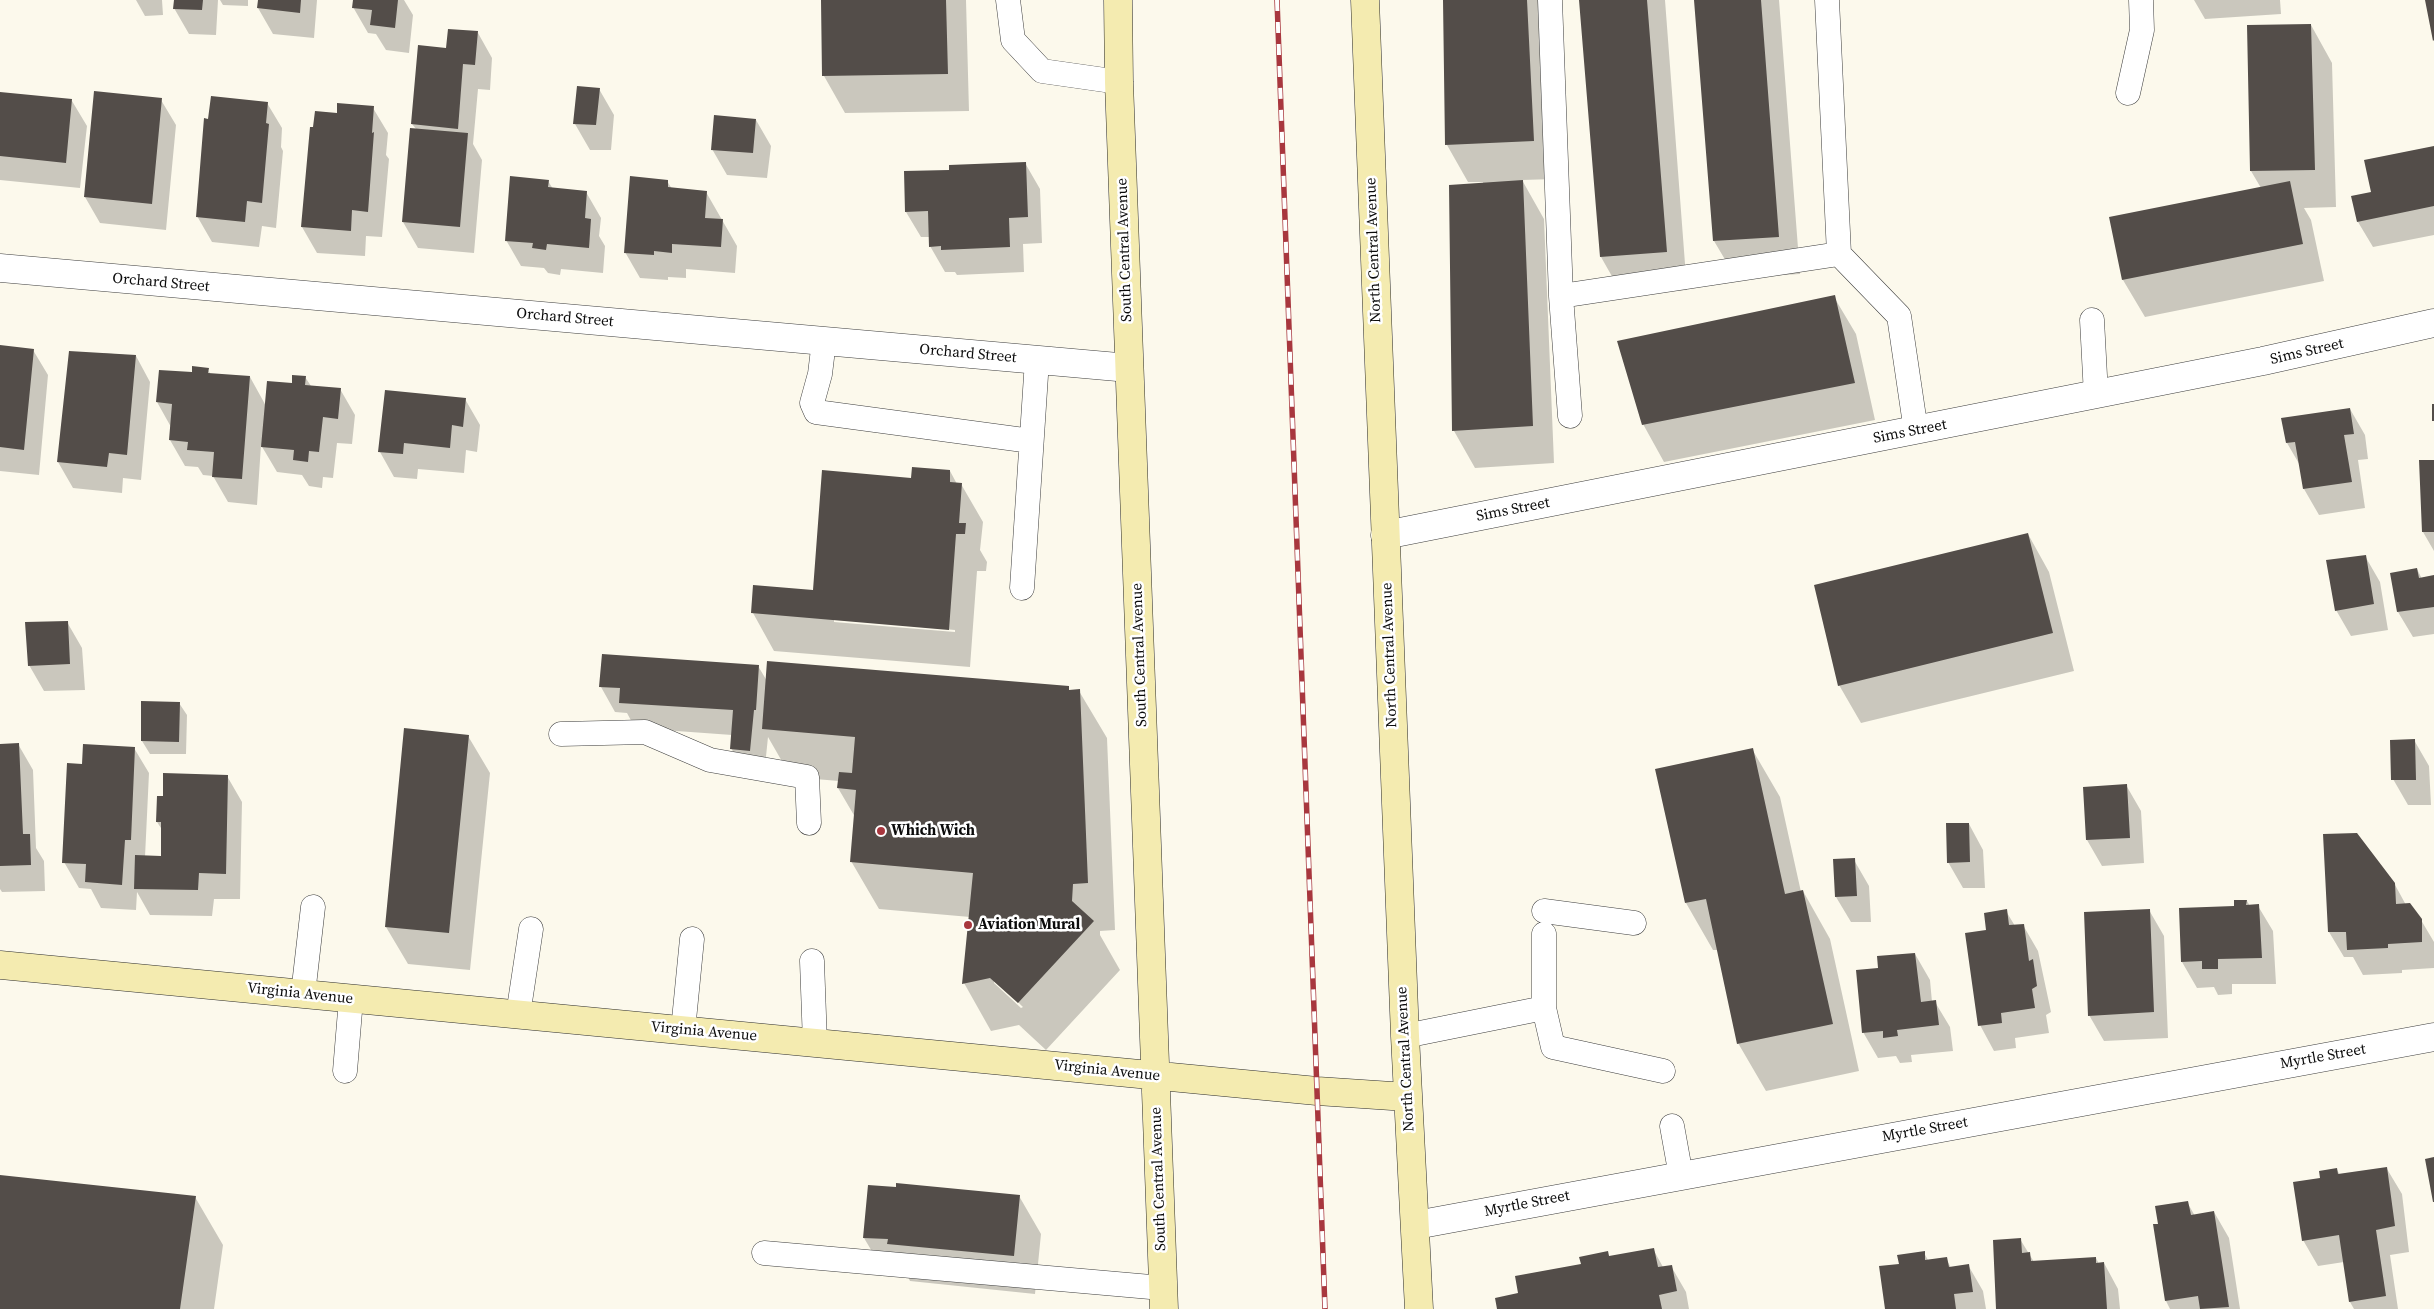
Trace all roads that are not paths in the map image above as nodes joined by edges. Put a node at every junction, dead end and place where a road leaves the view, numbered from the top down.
1 (1008, 0) edge
2 (1118, 0) edge
3 (1365, 0) edge
4 (1550, 0) edge
5 (1827, 0) edge
6 (2141, 0) edge
7 (1119, 82) junction
8 (2128, 94) dead end
9 (1840, 254) junction
10 (0, 268) edge
11 (1561, 296) junction
12 (2092, 320) dead end
13 (2434, 323) edge
14 (824, 341) junction
15 (1037, 360) junction
16 (1130, 368) junction
17 (2096, 395) junction
18 (1570, 416) dead end
19 (1916, 431) junction
20 (1031, 441) junction
21 (1385, 535) junction
22 (1022, 588) dead end
23 (561, 734) dead end
24 (808, 823) dead end
25 (313, 907) dead end
26 (1544, 911) dead end
27 (1634, 922) dead end
28 (531, 929) dead end
29 (1544, 934) dead end
30 (692, 939) dead end
31 (812, 961) dead end
32 (0, 965) edge
33 (303, 994) junction
34 (351, 999) junction
35 (1544, 1008) junction
36 (518, 1015) junction
37 (683, 1030) junction
38 (1405, 1036) junction
39 (2434, 1037) edge
40 (815, 1043) junction
41 (345, 1071) dead end
42 (1662, 1071) dead end
43 (1155, 1076) junction
44 (1408, 1097) junction
45 (1672, 1126) dead end
46 (1680, 1176) junction
47 (1416, 1224) junction
48 (764, 1252) dead end
49 (1163, 1299) edge
50 (1419, 1309) edge

1 - 7 lane
2 - 7 main road, South Central Avenue
3 - 21 main road, North Central Avenue
4 - 11 lane
5 - 9 lane
6 - 8 lane
7 - 16 main road, South Central Avenue
9 - 11 lane
9 - 19 lane
10 - 14 street, Orchard Street
11 - 18 lane
12 - 17 lane
13 - 17 street, Sims Street
14 - 15 street, Orchard Street
14 - 20 lane
15 - 16 street, Orchard Street
15 - 20 lane
16 - 43 main road, South Central Avenue
17 - 19 street, Sims Street
19 - 21 street, Sims Street
20 - 22 lane
21 - 38 main road, North Central Avenue
23 - 24 lane
25 - 33 lane
26 - 27 lane
28 - 36 lane
29 - 35 lane
30 - 37 lane
31 - 40 lane
32 - 33 main road, Virginia Avenue
33 - 34 main road, Virginia Avenue
34 - 36 main road, Virginia Avenue
34 - 41 lane
35 - 38 lane
35 - 42 lane
36 - 37 main road, Virginia Avenue
37 - 40 main road, Virginia Avenue
38 - 44 main road, North Central Avenue
39 - 46 street, Myrtle Street
40 - 43 main road, Virginia Avenue
43 - 44 main road, Virginia Avenue
43 - 49 main road, South Central Avenue
44 - 47 main road, North Central Avenue
45 - 46 lane
46 - 47 street, Myrtle Street
47 - 50 main road, North Central Avenue
48 - 49 lane

